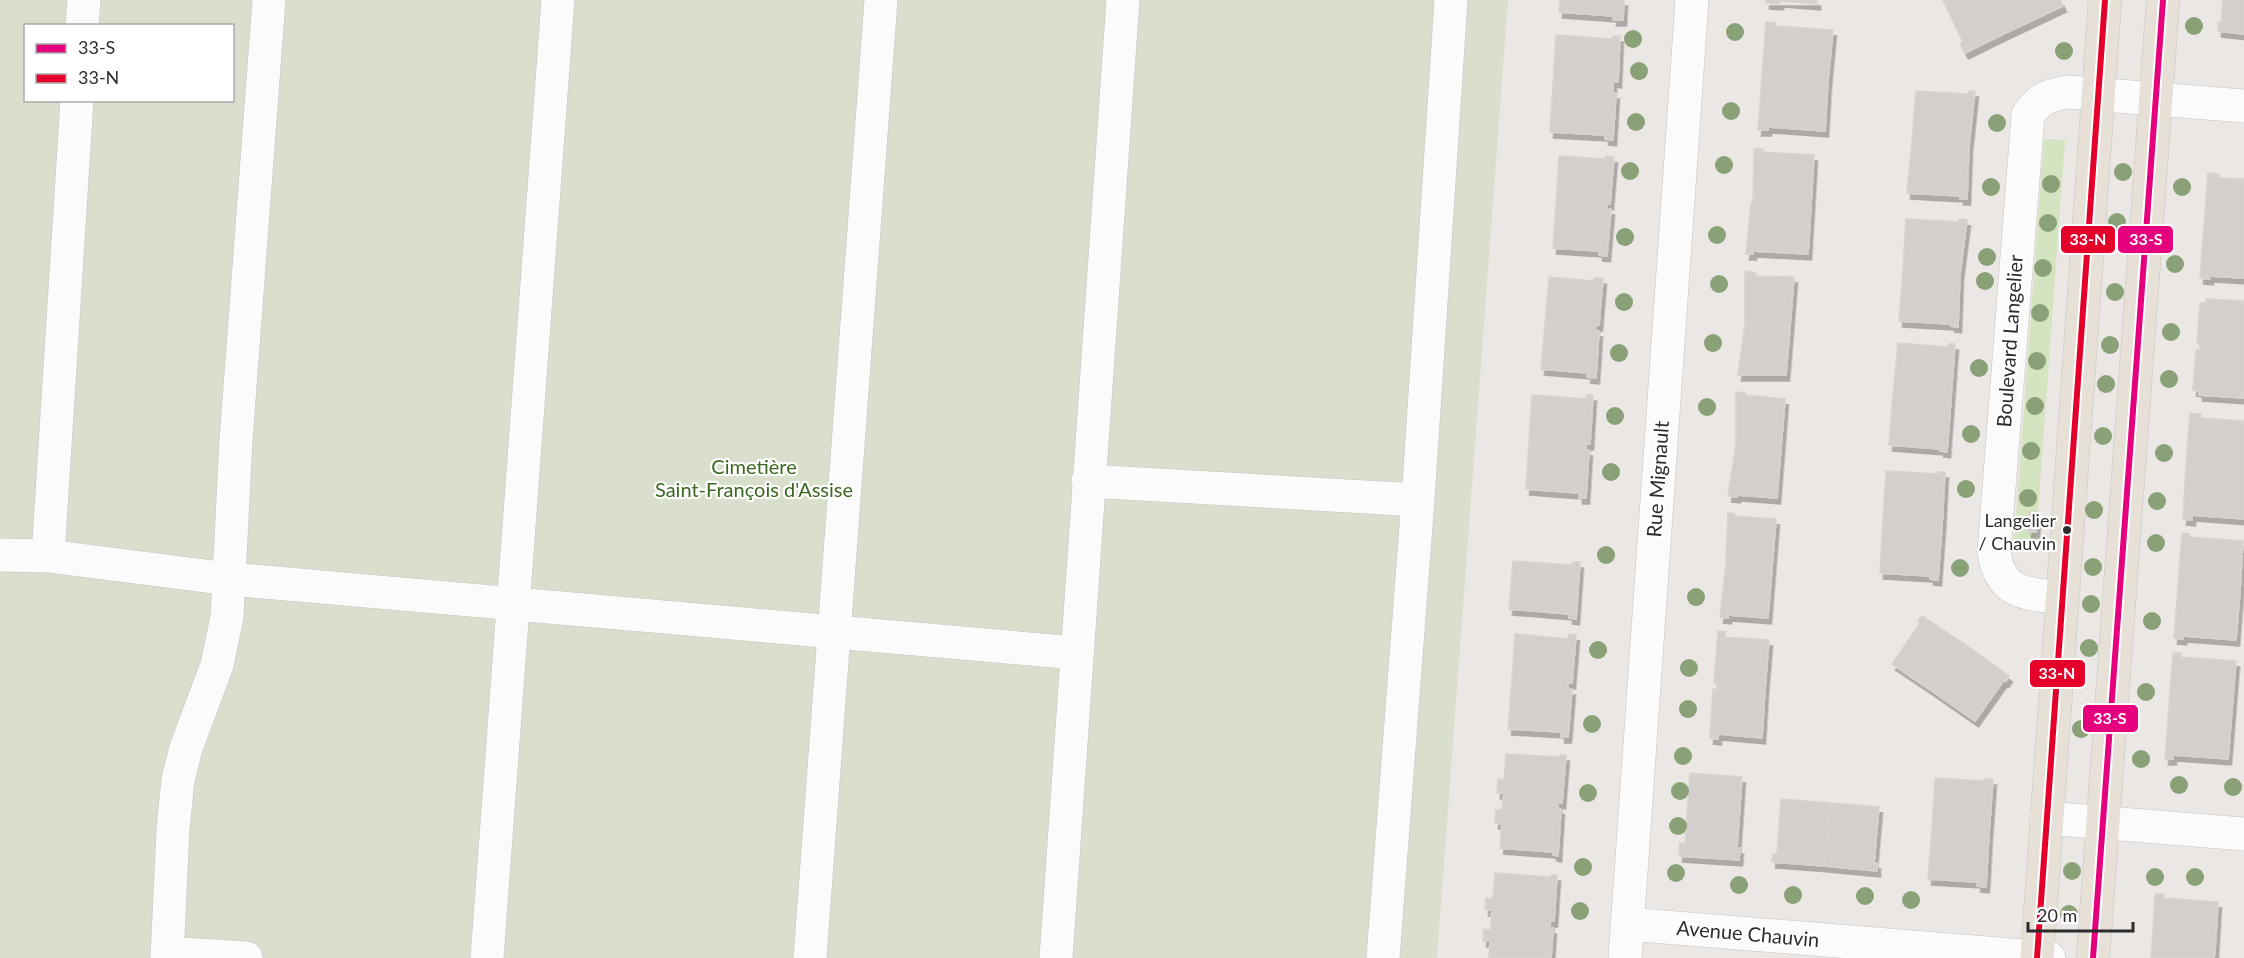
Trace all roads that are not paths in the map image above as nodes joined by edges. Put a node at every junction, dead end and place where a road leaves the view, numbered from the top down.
1 (84, 0) edge
2 (269, 0) edge
3 (558, 0) edge
4 (881, 0) edge
5 (1123, 0) edge
6 (1451, 0) edge
7 (1692, 0) edge
8 (2105, 0) edge
9 (2163, 0) edge
10 (82, 24) edge
11 (2098, 94) junction
12 (2155, 100) junction
13 (78, 102) edge
14 (2244, 106) edge
15 (1088, 481) junction
16 (1418, 500) junction
17 (0, 555) edge
18 (48, 556) junction
19 (228, 579) junction
20 (2063, 598) junction
21 (513, 603) junction
22 (835, 633) junction
23 (1076, 653) junction
24 (2046, 818) junction
25 (2104, 823) junction
26 (2244, 834) edge
27 (1627, 924) junction
28 (167, 956) edge
29 (246, 958) edge
30 (487, 958) edge
31 (810, 958) edge
32 (1056, 958) edge
33 (1383, 958) edge
34 (1625, 958) edge
35 (2041, 958) edge
36 (2093, 958) edge

1 - 10 street
2 - 19 street
3 - 21 street
4 - 22 street
5 - 15 street
6 - 16 street
7 - 27 street, Rue Mignault
8 - 11 main road
9 - 12 main road
11 - 12 street
11 - 20 main road
11 - 20 street, Boulevard Langelier
12 - 14 street
12 - 25 main road
13 - 18 street
15 - 16 street
15 - 23 street
16 - 33 street
17 - 18 street
18 - 19 street
19 - 21 street
19 - 28 street
20 - 24 main road
21 - 22 street
21 - 30 street
22 - 23 street
22 - 31 street
23 - 32 street
24 - 25 street
24 - 35 main road
25 - 26 street
25 - 36 main road
27 - 34 street, Rue Mignault
27 - 35 street, Avenue Chauvin
28 - 29 street

